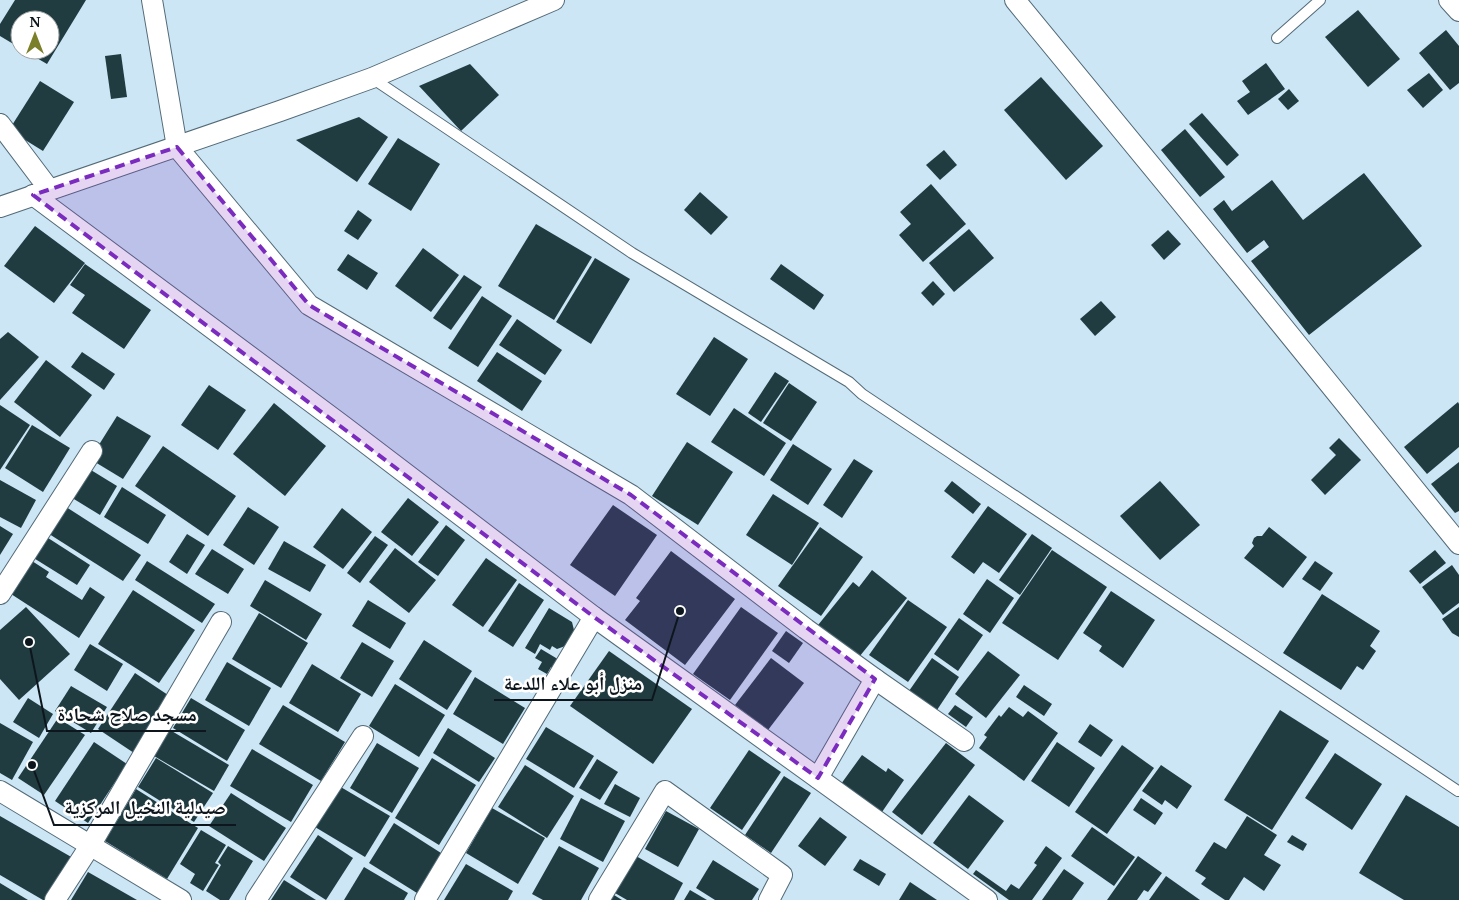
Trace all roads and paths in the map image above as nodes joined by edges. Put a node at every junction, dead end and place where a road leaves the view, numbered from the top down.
1 (152, 0) edge
2 (554, 0) edge
3 (1014, 0) edge
4 (1320, 0) edge
5 (1449, 0) edge
6 (1459, 11) edge
7 (1277, 38) dead end
8 (372, 78) junction
9 (0, 124) edge
10 (177, 147) junction
11 (41, 192) junction
12 (0, 207) edge
13 (92, 450) dead end
14 (1459, 544) edge
15 (0, 594) edge
16 (594, 618) junction
17 (221, 622) dead end
18 (875, 679) junction
19 (363, 736) dead end
20 (964, 741) dead end
21 (818, 778) junction
22 (1458, 791) edge
23 (0, 792) edge
24 (90, 846) junction
25 (56, 900) edge
26 (181, 900) edge
27 (256, 900) edge
28 (425, 900) edge
29 (599, 900) edge
30 (769, 900) edge
31 (987, 900) edge

1 - 10 street
2 - 8 street
3 - 14 street
4 - 7 lane
5 - 6 street
8 - 10 street
8 - 22 lane
9 - 11 street
10 - 11 street
10 - 18 street
11 - 12 street
11 - 16 street
13 - 15 street
16 - 21 street
16 - 28 street
17 - 24 street
18 - 20 street
18 - 21 street
19 - 27 street
21 - 31 street
23 - 24 street
24 - 25 street
24 - 26 street
29 - 30 street

